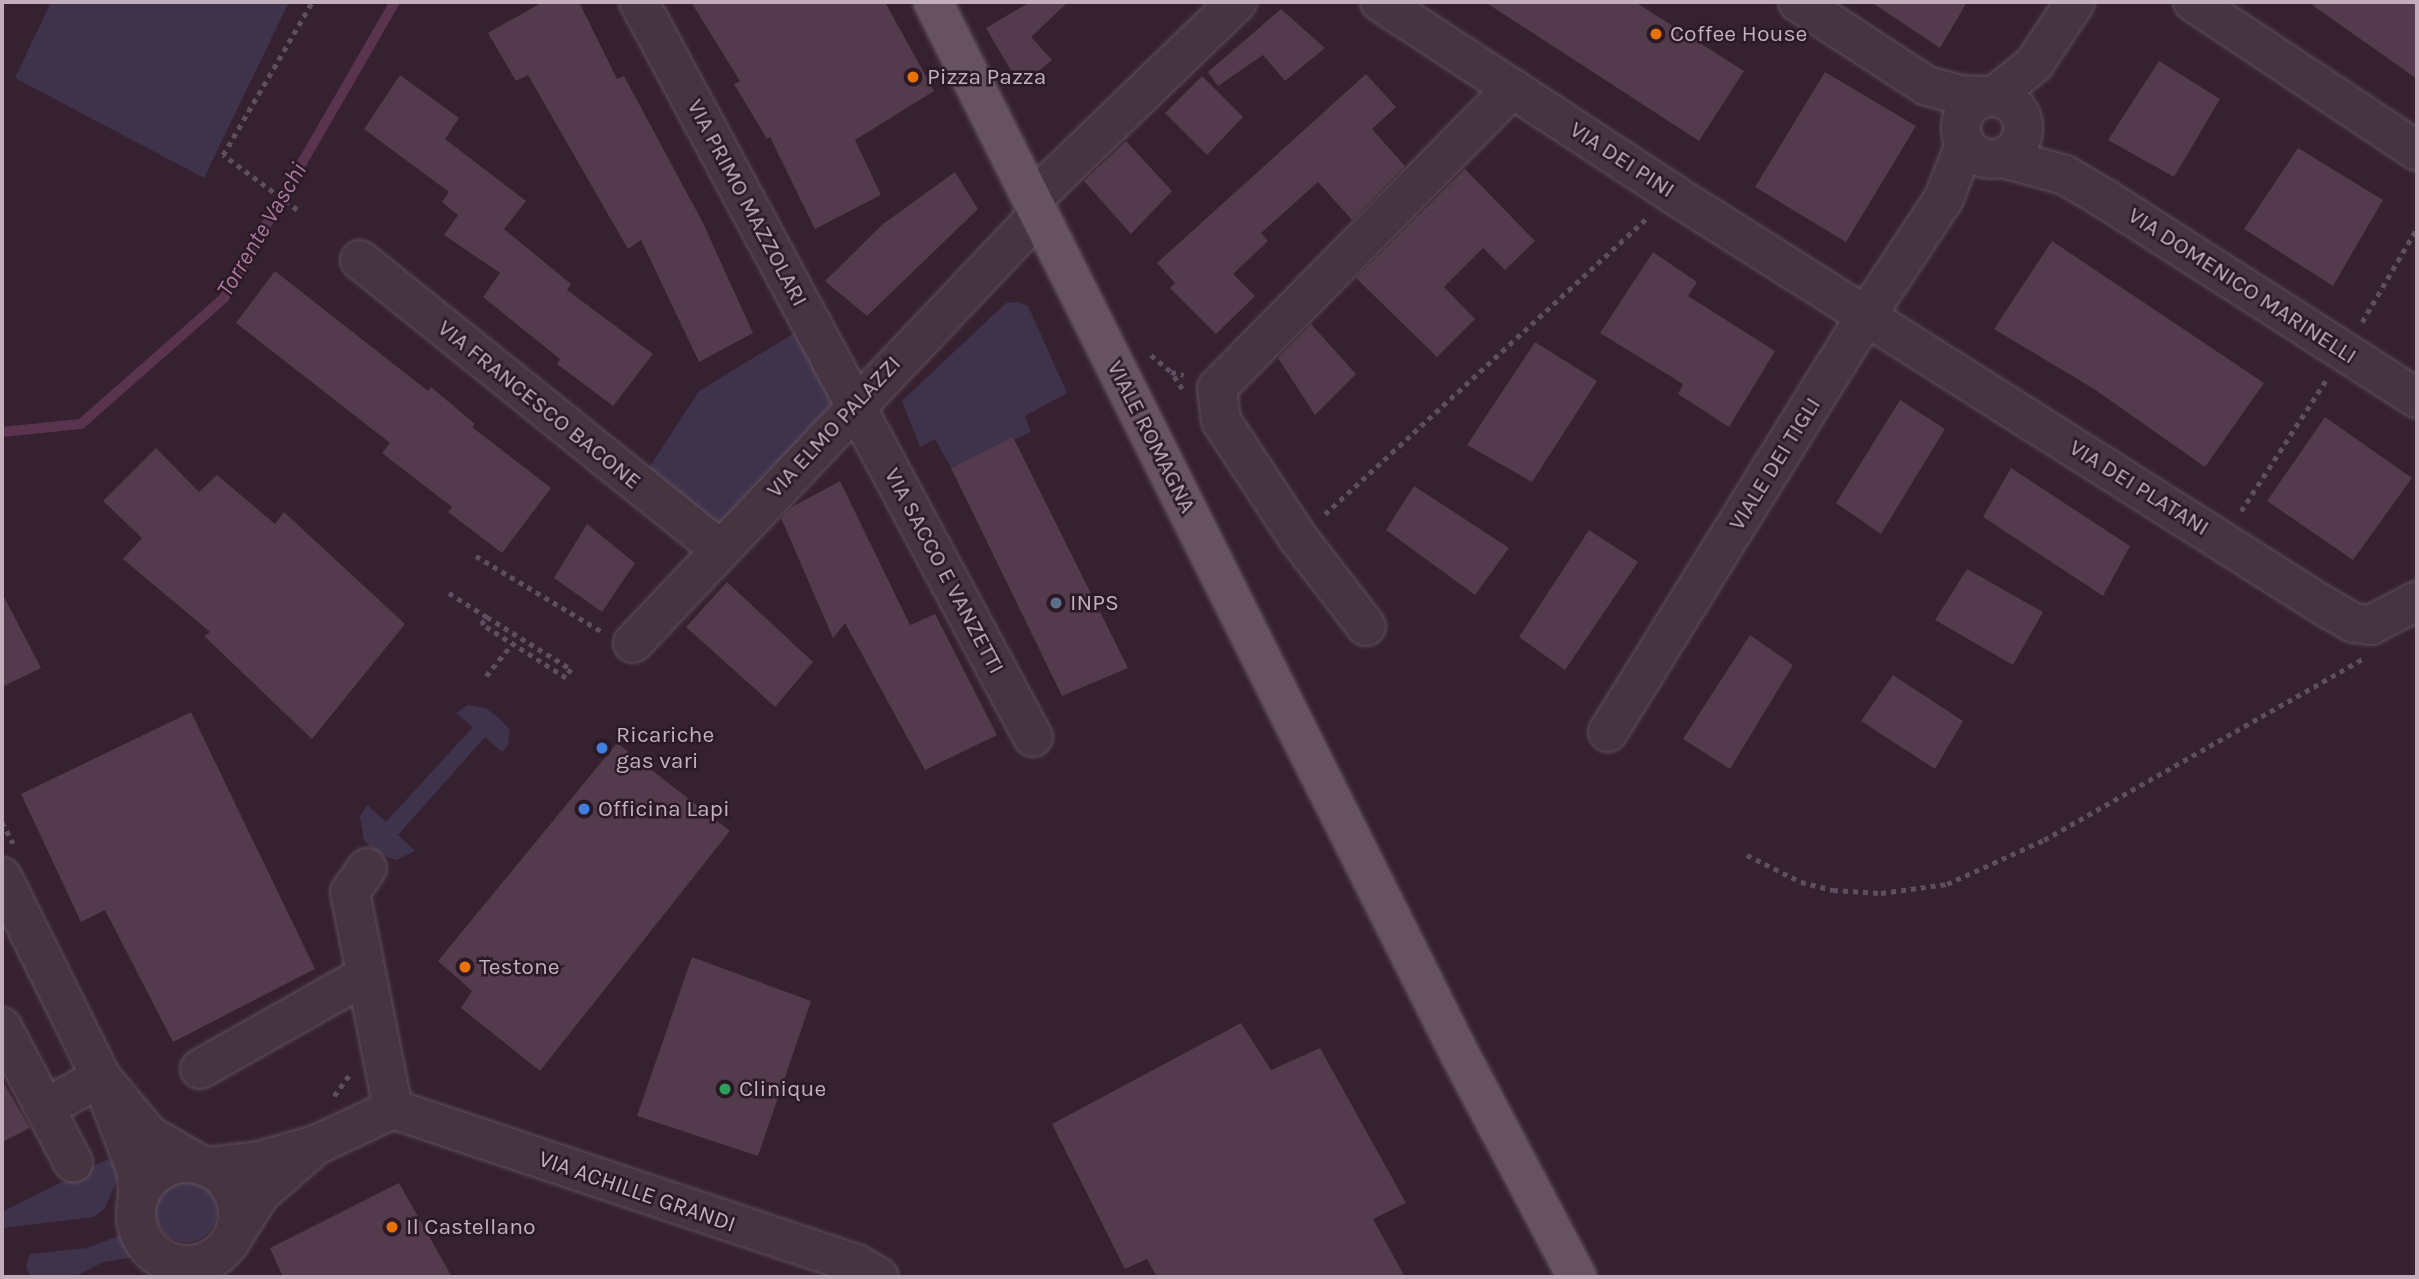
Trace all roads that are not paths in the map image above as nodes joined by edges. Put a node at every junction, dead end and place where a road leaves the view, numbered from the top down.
1 (639, 2) edge
2 (933, 2) edge
3 (1237, 2) edge
4 (1380, 2) edge
5 (1798, 2) edge
6 (2075, 2) edge
7 (2193, 2) edge
8 (1927, 86) junction
9 (1513, 88) junction
10 (2007, 109) junction
11 (1978, 149) junction
12 (2417, 151) edge
13 (2065, 175) junction
14 (1036, 207) junction
15 (360, 260) dead end
16 (1866, 316) junction
17 (2417, 398) edge
18 (855, 404) junction
19 (720, 549) junction
20 (2417, 601) edge
21 (1366, 626) dead end
22 (633, 643) road end
23 (1608, 732) dead end
24 (1033, 737) dead end
25 (368, 868) dead end
26 (2, 877) edge
27 (366, 975) junction
28 (2, 1027) edge
29 (200, 1069) dead end
30 (102, 1077) junction
31 (45, 1108) junction
32 (393, 1109) junction
33 (316, 1145) junction
34 (73, 1162) dead end
35 (205, 1167) junction
36 (138, 1197) junction
37 (229, 1253) edge
38 (181, 1270) edge
39 (879, 1277) edge
40 (1577, 1277) edge

1 - 18 street, VIA PRIMO MAZZOLARI
2 - 14 main road, VIALE ROMAGNA
3 - 14 street, VIA ELMO PALAZZI
4 - 9 street, VIA DEI PINI
5 - 8 street
6 - 10 street, VIALE DEI TIGLI
7 - 12 street
8 - 10 street
8 - 11 street
9 - 16 street, VIA DEI PINI
9 - 21 street
10 - 11 street, VIALE DEI TIGLI
10 - 11 street, VIALE DEI TIGLI
10 - 13 street, VIA DOMENICO MARINELLI
11 - 13 street, VIA DOMENICO MARINELLI
11 - 16 street, VIALE DEI TIGLI
13 - 17 street, VIA DOMENICO MARINELLI
14 - 18 street, VIA ELMO PALAZZI
14 - 40 main road, VIALE ROMAGNA
15 - 19 street, VIA FRANCESCO BACONE
16 - 20 street, VIA DEI PLATANI
16 - 23 street, VIALE DEI TIGLI
18 - 19 street, VIA ELMO PALAZZI
18 - 24 street, VIA SACCO E VANZETTI
19 - 22 street, VIA ELMO PALAZZI
25 - 27 street
26 - 30 street
27 - 29 street
27 - 32 street
28 - 31 street
30 - 31 street
30 - 35 street
30 - 36 street
31 - 34 street
32 - 33 street
32 - 39 street, VIA ACHILLE GRANDI
33 - 35 street
33 - 37 street
35 - 36 street
35 - 37 street
36 - 38 street
37 - 38 street

